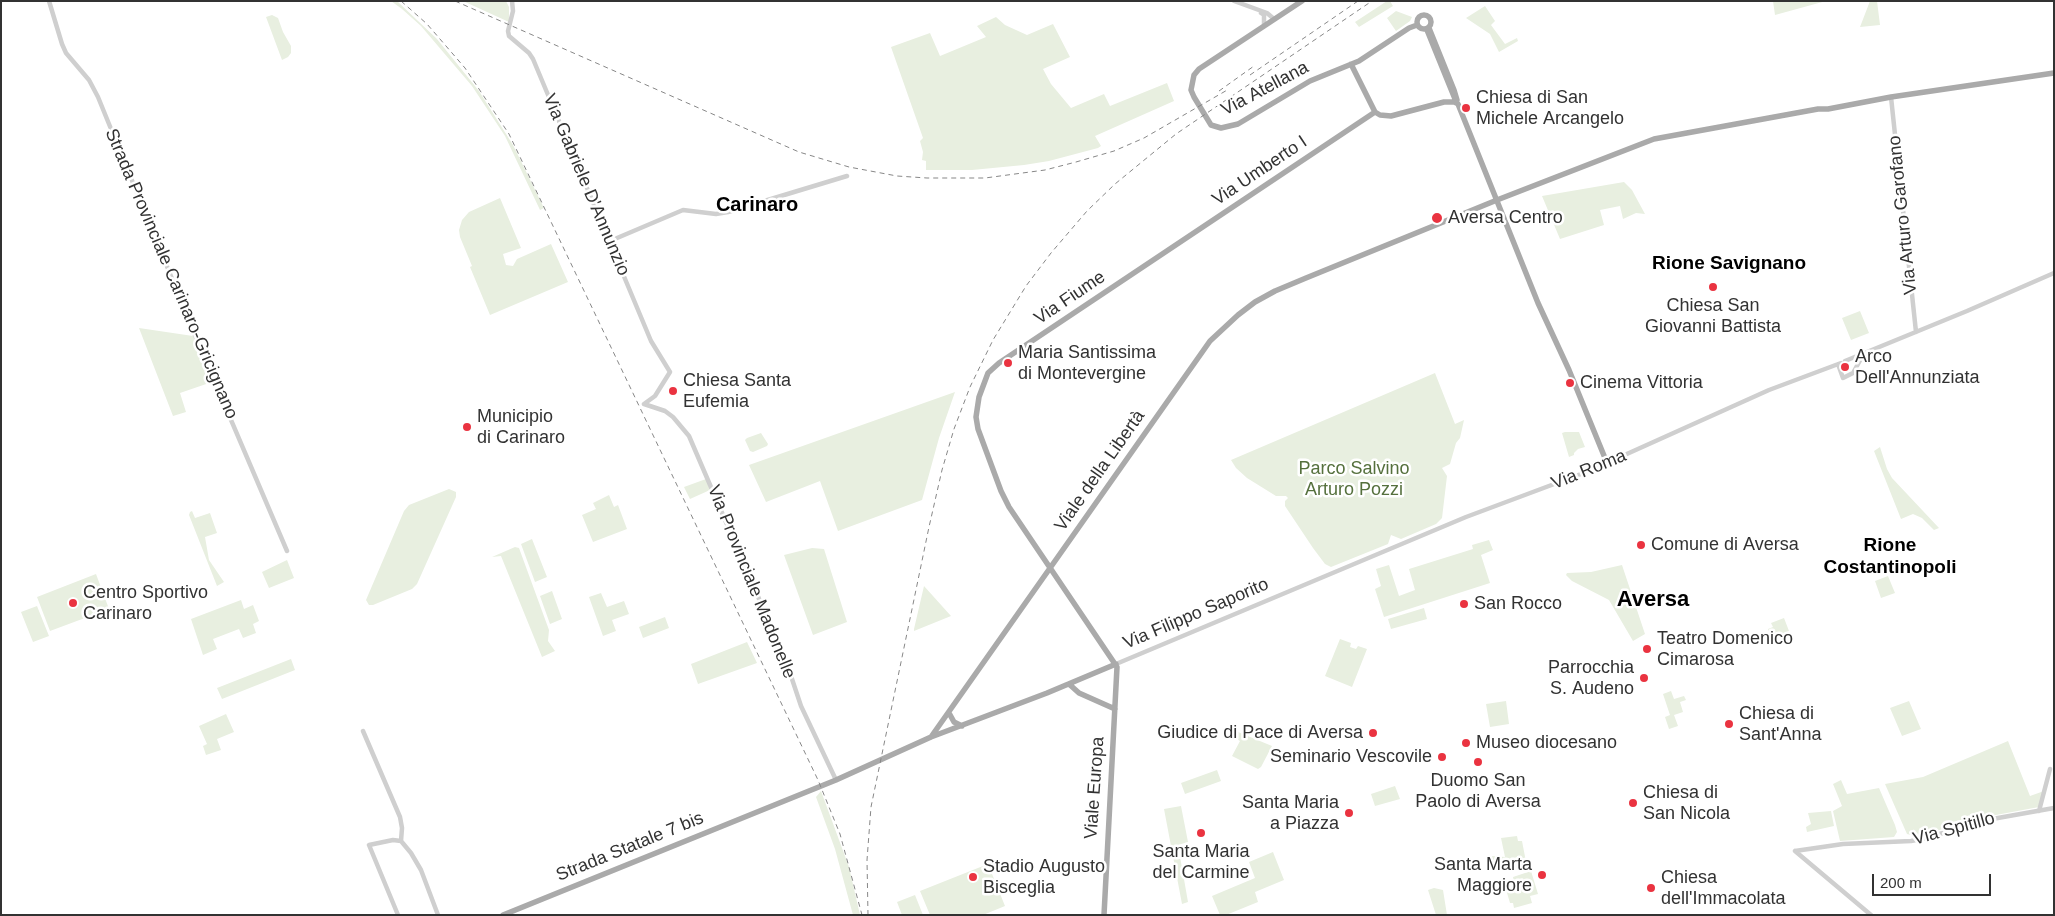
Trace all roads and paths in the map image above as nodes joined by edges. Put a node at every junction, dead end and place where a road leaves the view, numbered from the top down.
1 (48, 1) edge
2 (512, 1) edge
3 (1234, 1) edge
4 (1302, 1) edge
5 (1264, 14) junction
6 (1280, 15) junction
7 (1272, 21) junction
8 (1417, 24) junction
9 (1264, 26) junction
10 (1428, 29) junction
11 (1351, 64) junction
12 (2054, 71) edge
13 (1891, 97) junction
14 (1457, 102) junction
15 (1375, 112) junction
16 (847, 176) dead end
17 (1497, 200) junction
18 (610, 241) junction
19 (1161, 256) joint
20 (2054, 273) edge
21 (1916, 332) junction
22 (1863, 355) junction
23 (1841, 363) junction
24 (644, 404) joint
25 (1607, 463) junction
26 (286, 551) dead end
27 (1051, 568) junction
28 (1336, 572) joint
29 (1116, 664) junction
30 (1069, 684) junction
31 (1115, 709) junction
32 (949, 713) junction
33 (962, 726) junction
34 (363, 731) dead end
35 (932, 738) junction
36 (2054, 774) edge
37 (836, 780) junction
38 (2054, 808) edge
39 (2039, 811) junction
40 (401, 841) junction
41 (398, 915) edge
42 (438, 915) edge
43 (503, 915) edge
44 (1104, 915) edge
45 (1871, 915) edge

1 - 26 street, Strada Provinciale Carinaro-Gricignano
2 - 18 street, Via Gabriele D'Annunzio
3 - 5 street
4 - 6 main road, Via Atellana
5 - 6 street
5 - 7 street
5 - 9 street
6 - 7 main road, Via Atellana
7 - 9 main road, Via Atellana
8 - 10 main road
8 - 10 main road
8 - 11 main road, Via Atellana
9 - 11 main road, Via Atellana
10 - 14 main road
11 - 15 main road
12 - 13 main road, Viale della Libertà
13 - 17 main road, Viale della Libertà
13 - 21 street, Via Arturo Garofano
14 - 15 main road
14 - 17 main road
15 - 19 main road, Via Umberto I
16 - 18 street
17 - 25 main road
17 - 27 main road, Viale della Libertà
18 - 24 street, Via Gabriele D'Annunzio
19 - 27 main road, Via Fiume
20 - 21 street, Via Roma
21 - 22 street, Via Roma
22 - 23 street, Via Roma
22 - 23 street
23 - 25 street, Via Roma
24 - 37 street, Via Provinciale Madonelle
25 - 28 street, Via Roma
27 - 29 main road
27 - 32 main road, Viale della Libertà
28 - 29 street, Via Filippo Saporito
29 - 30 main road, Via Filippo Saporito
29 - 31 main road, Viale Europa
30 - 31 main road
30 - 33 main road, Via Filippo Saporito
31 - 44 main road, Viale Europa
32 - 33 main road
32 - 35 main road, Viale della Libertà
33 - 35 main road, Via Filippo Saporito
34 - 40 street
35 - 37 main road
36 - 39 street
37 - 43 main road, Strada Statale 7 bis
38 - 39 street, Via Spitillo
39 - 45 street, Via Spitillo
40 - 41 street
40 - 42 street

